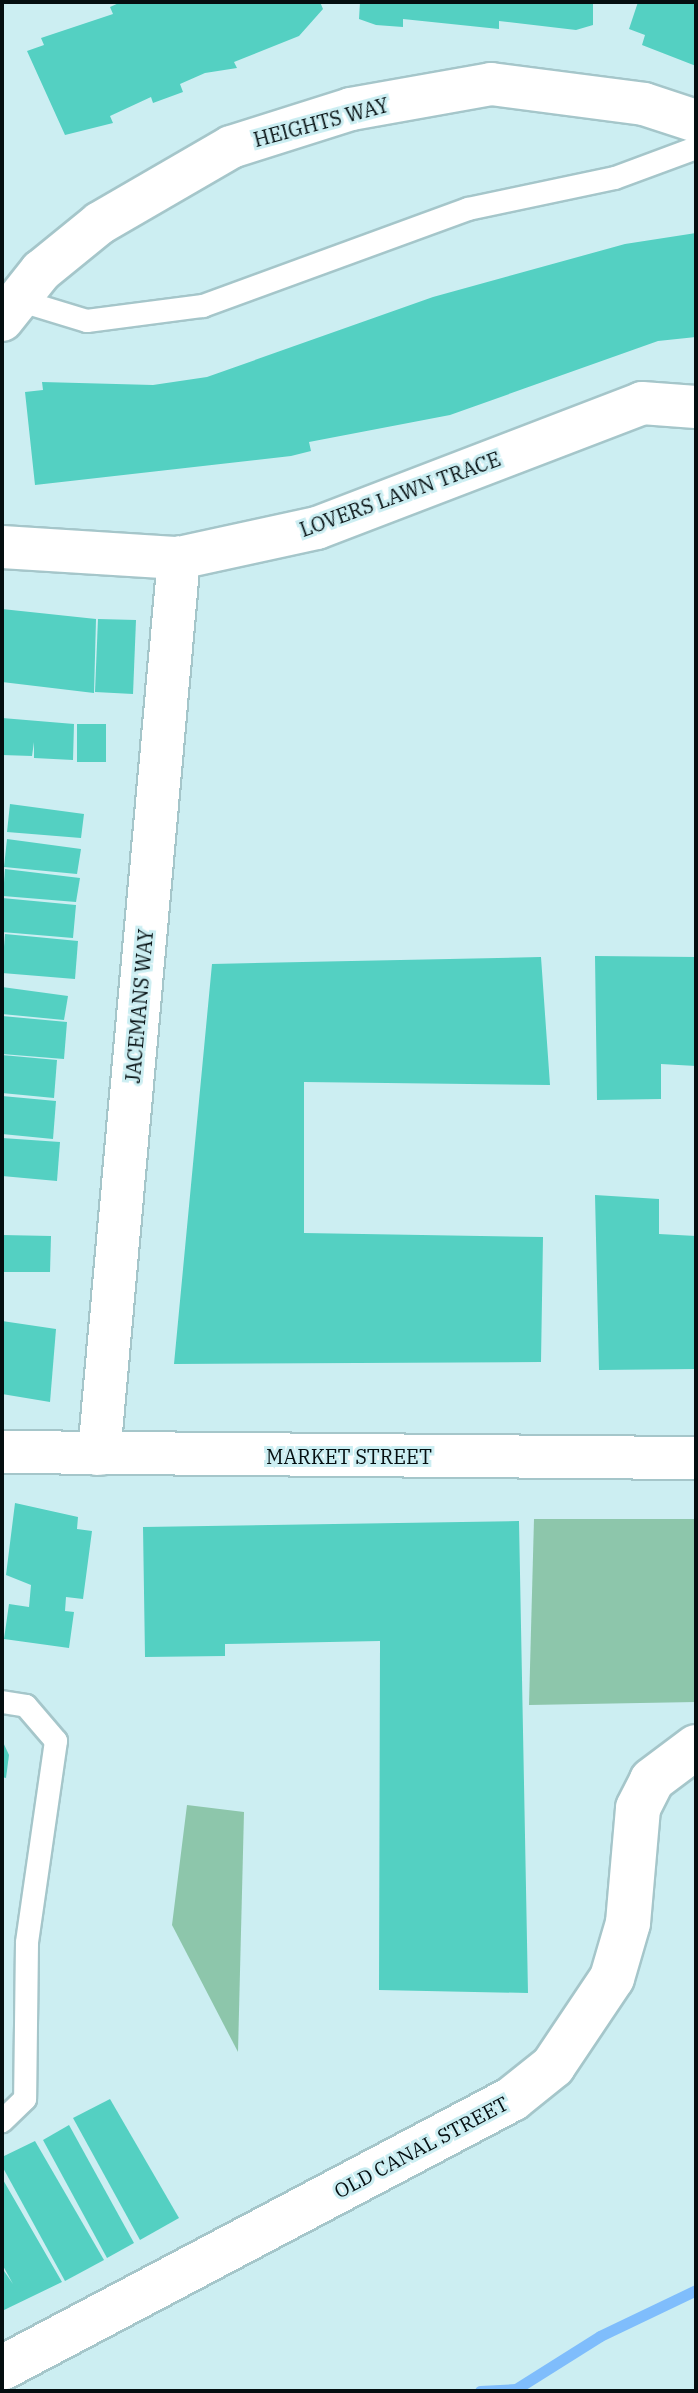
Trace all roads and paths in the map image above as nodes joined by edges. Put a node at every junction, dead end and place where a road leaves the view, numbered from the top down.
1 (696, 121) edge
2 (696, 148) edge
3 (7, 298) edge
4 (696, 407) edge
5 (2, 547) edge
6 (179, 558) junction
7 (2, 1452) edge
8 (99, 1454) junction
9 (696, 1458) edge
10 (2, 1702) edge
11 (696, 1747) edge
12 (2, 2121) edge
13 (2, 2368) edge

1 - 3 street, HEIGHTS WAY
2 - 3 lane
4 - 6 street, LOVERS LAWN TRACE
5 - 6 street, LOVERS LAWN TRACE
6 - 8 street, JACEMANS WAY
7 - 8 street, MARKET STREET
8 - 9 street, MARKET STREET
10 - 12 lane
11 - 13 street, OLD CANAL STREET

